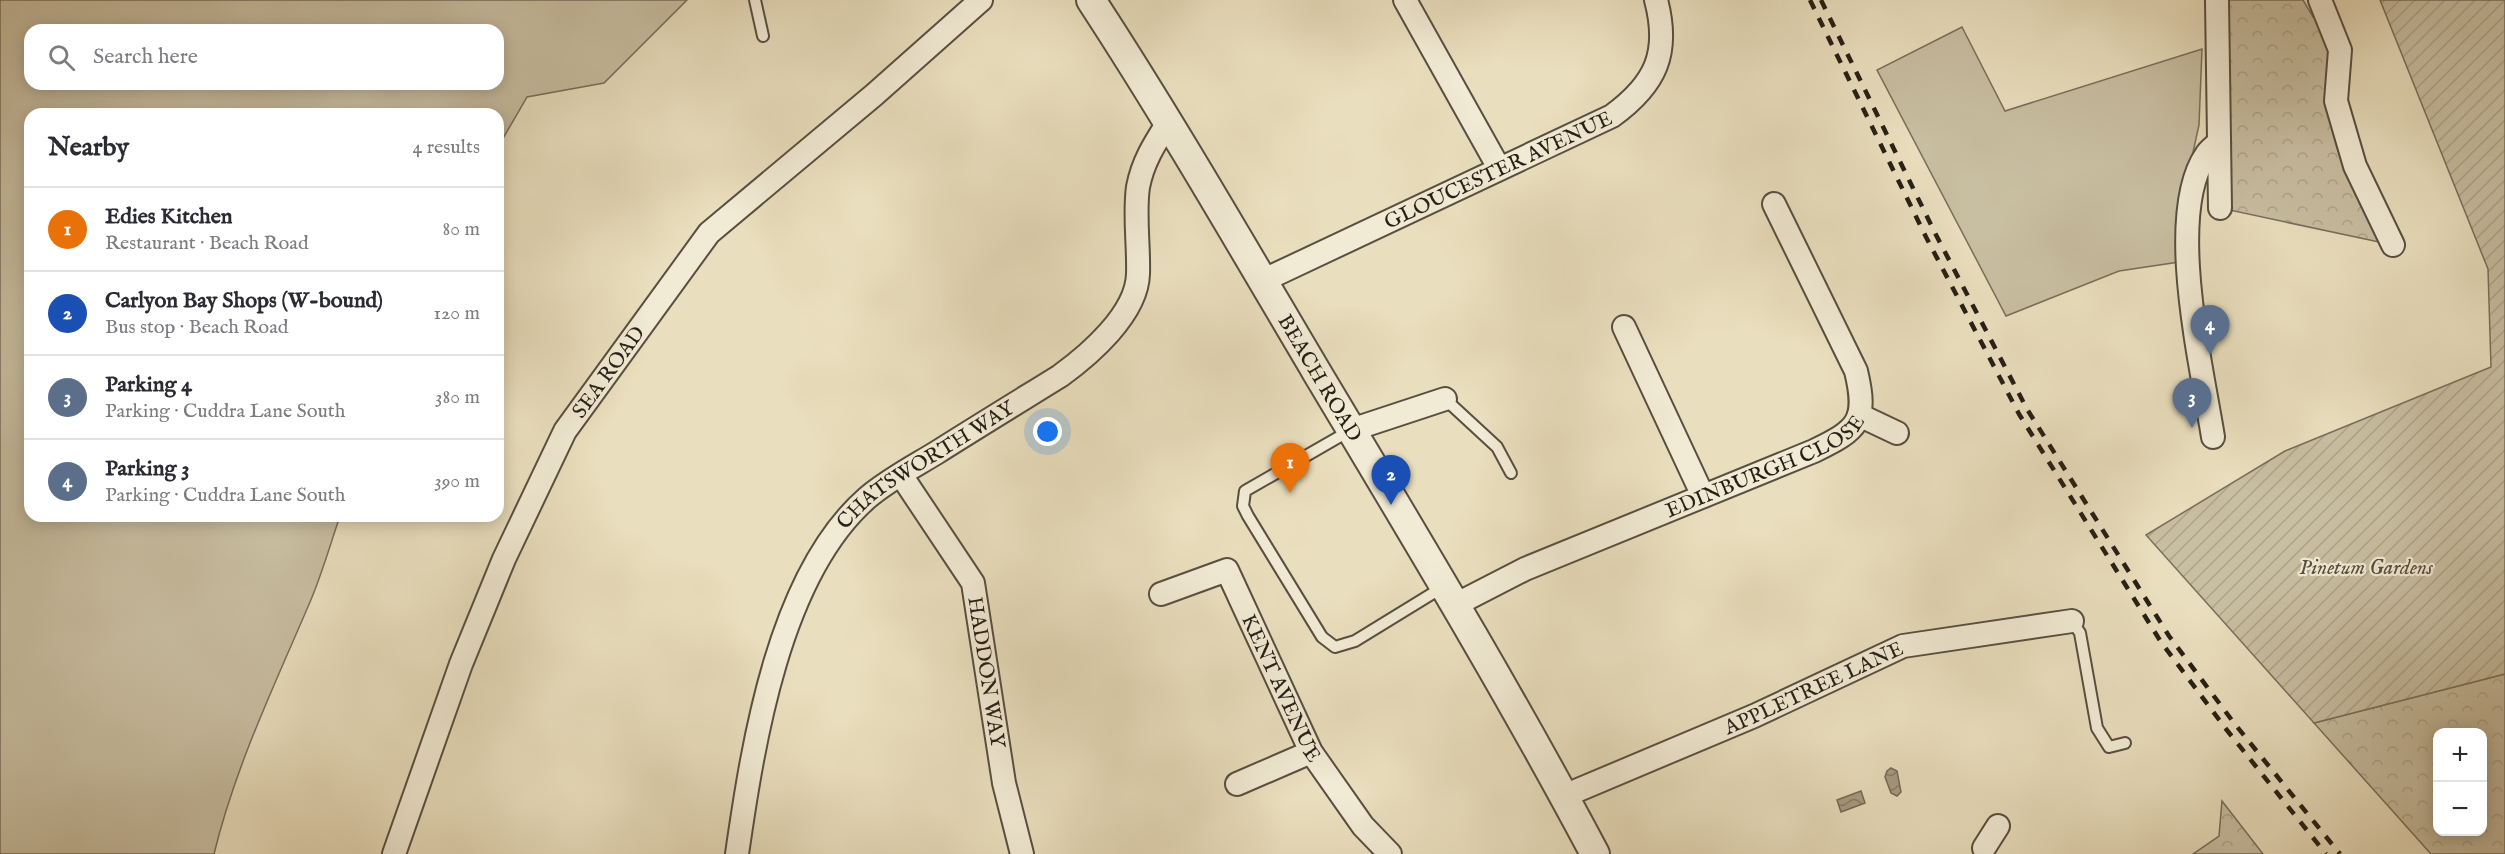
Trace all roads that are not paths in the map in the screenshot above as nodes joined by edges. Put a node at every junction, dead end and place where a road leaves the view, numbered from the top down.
1 (755, 0) edge
2 (981, 0) edge
3 (1091, 0) edge
4 (1405, 0) edge
5 (1656, 0) edge
6 (2217, 0) edge
7 (2320, 0) edge
8 (763, 36) dead end
9 (1169, 121) junction
10 (2219, 142) junction
11 (1499, 168) junction
12 (1774, 204) dead end
13 (2220, 208) dead end
14 (2393, 244) dead end
15 (1262, 281) junction
16 (1623, 327) dead end
17 (1445, 399) joint
18 (1859, 415) junction
19 (1352, 430) junction
20 (1897, 433) dead end
21 (2213, 437) dead end
22 (1511, 473) dead end
23 (901, 475) junction
24 (1703, 496) junction
25 (1161, 594) dead end
26 (1449, 596) junction
27 (2072, 621) joint
28 (2125, 742) dead end
29 (1311, 752) junction
30 (1237, 784) dead end
31 (1564, 796) junction
32 (1998, 826) dead end
33 (1978, 852) edge
34 (394, 854) edge
35 (737, 854) edge
36 (1022, 854) edge
37 (1390, 854) edge
38 (1595, 854) edge

1 - 8 lane
2 - 34 street, SEA ROAD
3 - 9 street, BEACH ROAD
4 - 11 street
5 - 11 street, GLOUCESTER AVENUE
6 - 10 street
7 - 14 street
9 - 15 street, BEACH ROAD
9 - 23 street, CHATSWORTH WAY
10 - 13 street
10 - 21 street
11 - 15 street, GLOUCESTER AVENUE
12 - 18 street, EDINBURGH CLOSE
15 - 19 street, BEACH ROAD
16 - 24 street
17 - 19 street
17 - 22 lane
18 - 20 street
18 - 24 street, EDINBURGH CLOSE
19 - 26 street, BEACH ROAD
19 - 26 lane
23 - 35 street, CHATSWORTH WAY
23 - 36 street, HADDON WAY
24 - 26 street, EDINBURGH CLOSE
25 - 29 street, KENT AVENUE
26 - 31 street, BEACH ROAD
27 - 28 lane
27 - 31 street, APPLETREE LANE
29 - 30 street
29 - 37 street, KENT AVENUE
31 - 38 street, BEACH ROAD
32 - 33 street

